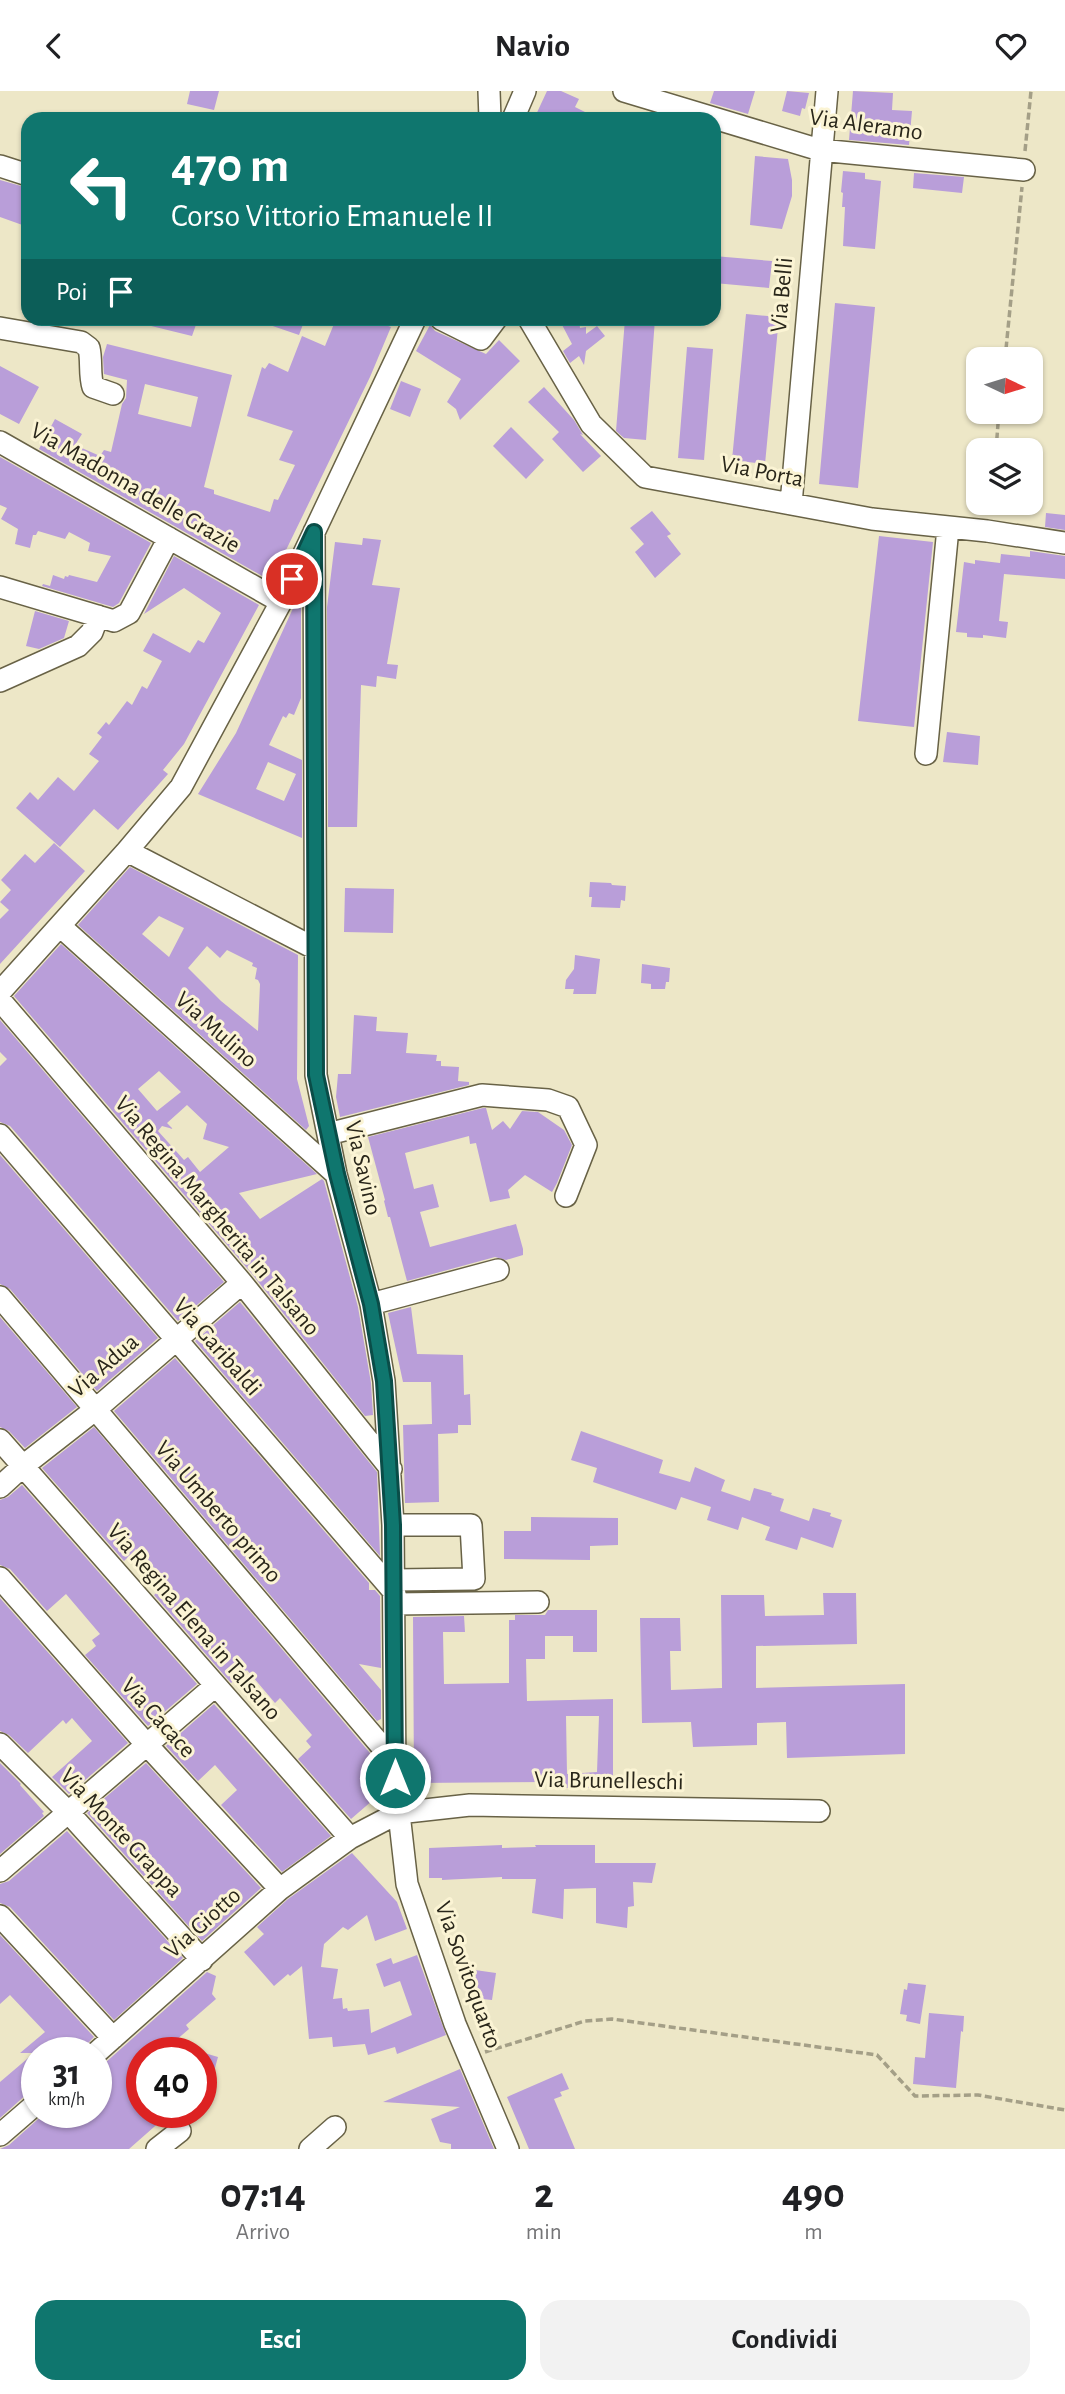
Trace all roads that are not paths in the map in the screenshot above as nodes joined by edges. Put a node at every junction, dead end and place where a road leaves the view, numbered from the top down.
1 (489, 91) edge
2 (525, 91) edge
3 (624, 91) edge
4 (827, 91) edge
5 (489, 112) edge
6 (516, 112) edge
7 (694, 112) edge
8 (721, 120) edge
9 (820, 150) junction
10 (0, 166) edge
11 (1024, 170) road end
12 (21, 173) edge
13 (412, 326) edge
14 (455, 326) edge
15 (491, 326) edge
16 (532, 326) edge
17 (0, 328) edge
18 (113, 394) dead end
19 (0, 442) edge
20 (791, 504) junction
21 (948, 528) junction
22 (314, 532) junction
23 (169, 538) junction
24 (1065, 543) edge
25 (0, 587) edge
26 (281, 602) junction
27 (98, 616) junction
28 (0, 681) edge
29 (926, 754) dead end
30 (127, 851) junction
31 (60, 926) junction
32 (314, 948) junction
33 (0, 992) edge
34 (0, 1000) edge
35 (328, 1134) junction
36 (0, 1135) edge
37 (337, 1174) junction
38 (566, 1196) dead end
39 (498, 1270) dead end
40 (242, 1283) junction
41 (0, 1297) edge
42 (371, 1304) junction
43 (176, 1338) junction
44 (96, 1409) junction
45 (0, 1440) edge
46 (23, 1466) junction
47 (391, 1469) junction
48 (0, 1487) edge
49 (393, 1525) junction
50 (0, 1578) edge
51 (394, 1592) junction
52 (537, 1602) dead end
53 (215, 1686) junction
54 (0, 1744) edge
55 (146, 1745) junction
56 (395, 1762) junction
57 (819, 1811) dead end
58 (69, 1813) junction
59 (398, 1813) junction
60 (350, 1838) junction
61 (0, 1871) edge
62 (280, 1889) junction
63 (0, 1916) edge
64 (202, 1960) junction
65 (114, 2038) joint
66 (21, 2117) edge
67 (335, 2127) dead end
68 (180, 2131) dead end
69 (0, 2135) edge
70 (157, 2149) edge
71 (310, 2149) edge
72 (508, 2149) edge

1 - 5 street
2 - 6 street
3 - 7 street, Via Aleramo
4 - 9 street, Via Belli
8 - 9 street, Via Aleramo
9 - 11 street, Via Aleramo
9 - 20 street, Via Belli
10 - 12 street
13 - 22 street
14 - 15 street
16 - 20 street, Via Porta
17 - 18 street
19 - 23 street, Via Madonna delle Grazie
20 - 21 street, Via Porta
21 - 24 street, Via Porta
21 - 29 street
22 - 26 street
22 - 32 street, Via Savino
23 - 26 street, Via Madonna delle Grazie
23 - 27 street
25 - 27 street
26 - 30 street
27 - 28 street
30 - 31 street
30 - 32 street
31 - 33 street
31 - 37 street, Via Mulino
32 - 35 street, Via Savino
34 - 40 street, Via Regina Margherita in Talsano
35 - 37 street, Via Savino
35 - 38 street
36 - 43 street, Via Garibaldi
37 - 42 street, Via Savino
39 - 42 street
40 - 43 street, Via Adua
40 - 47 street, Via Regina Margherita in Talsano
41 - 44 street, Via Umberto primo
42 - 47 street, Via Savino
43 - 44 street, Via Adua
43 - 51 street, Via Garibaldi
44 - 46 street, Via Adua
44 - 56 street, Via Umberto primo
45 - 46 street, Via Regina Elena in Talsano
46 - 48 street, Via Adua
46 - 53 street, Via Regina Elena in Talsano
47 - 49 street, Via Savino
49 - 51 street, Via Savino
49 - 51 street
50 - 55 street, Via Cacace
51 - 52 street
51 - 56 street, Via Savino
53 - 55 street
53 - 60 street, Via Regina Elena in Talsano
54 - 58 street, Via Monte Grappa
55 - 58 street
55 - 62 street, Via Cacace
56 - 59 street, Via Savino
57 - 59 street, Via Brunelleschi
58 - 61 street
58 - 64 street, Via Monte Grappa
59 - 60 street, Via Giotto
59 - 72 street, Via Sovitoquarto
60 - 62 street, Via Giotto
62 - 64 street, Via Giotto
63 - 65 street
64 - 65 street, Via Giotto
66 - 69 street
67 - 71 street
68 - 70 street

